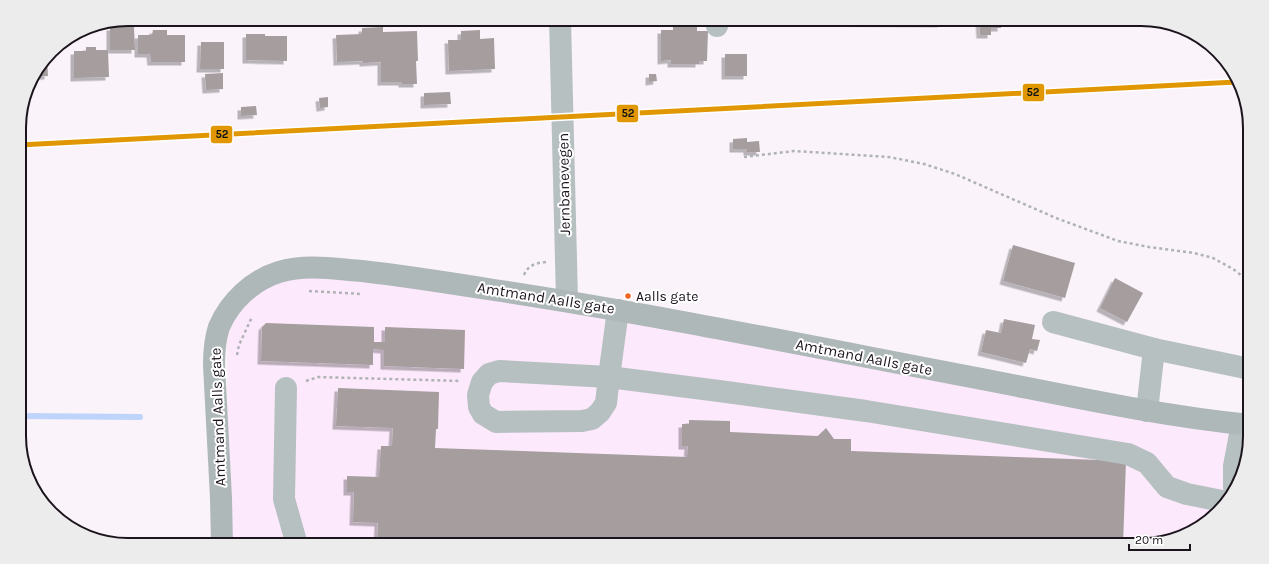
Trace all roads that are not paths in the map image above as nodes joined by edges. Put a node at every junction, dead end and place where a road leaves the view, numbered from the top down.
1 (560, 26) edge
2 (567, 300) junction
3 (618, 310) junction
4 (1052, 322) dead end
5 (1154, 349) junction
6 (1243, 368) edge
7 (608, 377) junction
8 (286, 388) road end
9 (1147, 411) junction
10 (1243, 425) edge
11 (1243, 435) edge
12 (1234, 477) edge
13 (1220, 501) edge
14 (222, 538) edge
15 (295, 538) edge

1 - 2 street, Jernbanevegen
2 - 3 main road, Amtmand Aalls gate
2 - 14 main road, Amtmand Aalls gate
3 - 7 street
3 - 9 main road, Amtmand Aalls gate
4 - 5 street
5 - 6 street
5 - 9 street
7 - 7 street
7 - 13 street
8 - 15 street
9 - 10 main road, Amtmand Aalls gate
11 - 12 street

